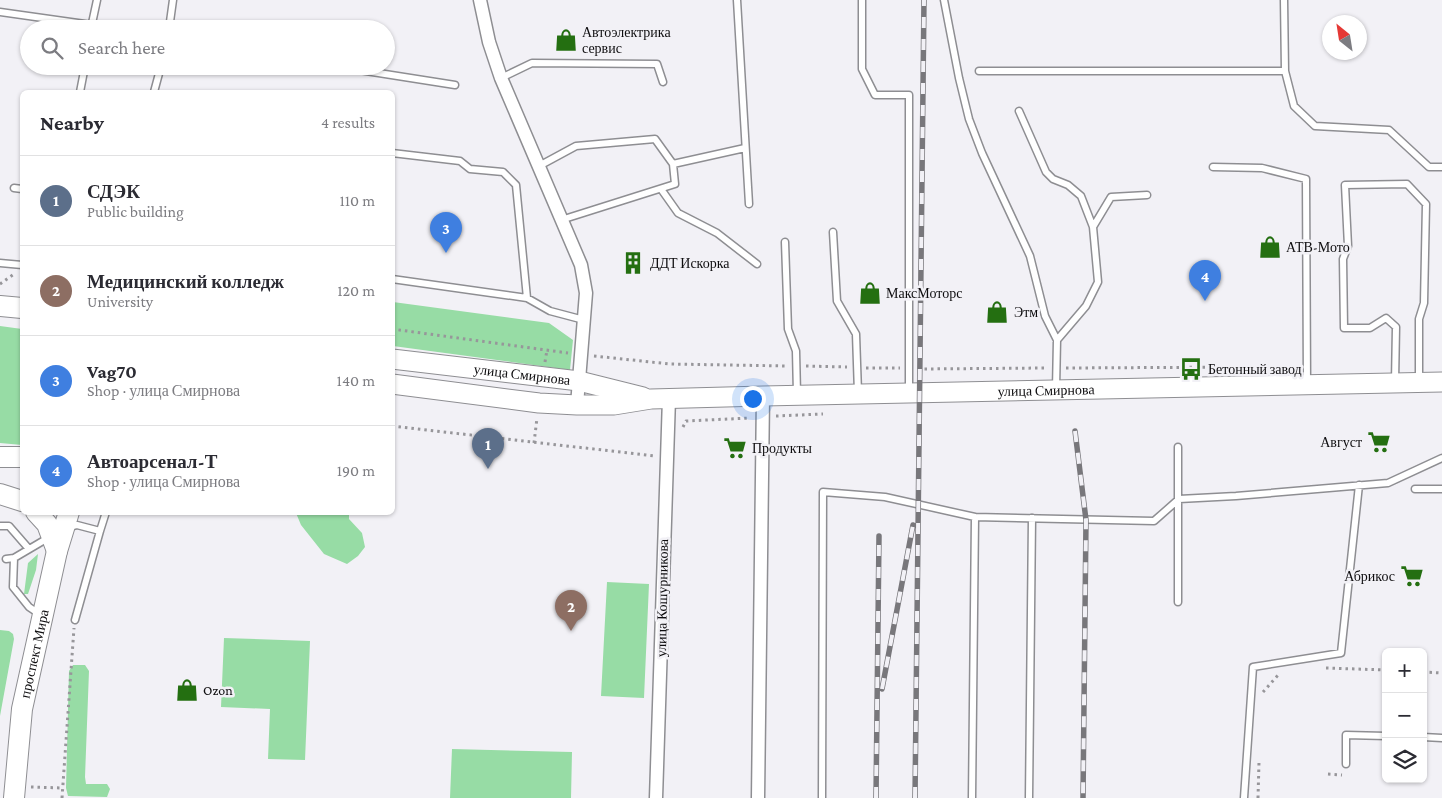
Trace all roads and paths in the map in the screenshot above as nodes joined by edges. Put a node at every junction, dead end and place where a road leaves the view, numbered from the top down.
1 (97, 0) edge
2 (173, 0) edge
3 (480, 0) edge
4 (737, 0) edge
5 (862, 0) edge
6 (944, 0) edge
7 (1284, 0) edge
8 (0, 12) edge
9 (49, 20) edge
10 (93, 20) edge
11 (170, 20) edge
12 (979, 71) dead end
13 (1285, 71) junction
14 (83, 75) edge
15 (159, 75) edge
16 (391, 75) edge
17 (501, 78) junction
18 (662, 82) dead end
19 (455, 85) dead end
20 (80, 90) edge
21 (155, 90) edge
22 (1019, 111) dead end
23 (745, 148) junction
24 (395, 153) edge
25 (673, 164) junction
26 (539, 166) junction
27 (1213, 167) dead end
28 (1442, 167) edge
29 (14, 188) dead end
30 (20, 189) edge
31 (661, 189) junction
32 (1147, 195) dead end
33 (748, 204) dead end
34 (562, 220) junction
35 (1093, 227) junction
36 (833, 232) dead end
37 (785, 242) dead end
38 (0, 263) edge
39 (757, 264) dead end
40 (20, 265) edge
41 (395, 279) edge
42 (526, 298) junction
43 (0, 306) edge
44 (20, 308) edge
45 (584, 320) junction
46 (1057, 340) junction
47 (395, 359) edge
48 (579, 381) junction
49 (1442, 382) edge
50 (1395, 383) junction
51 (1419, 383) junction
52 (395, 384) edge
53 (1307, 384) junction
54 (1056, 389) junction
55 (909, 392) junction
56 (858, 393) junction
57 (797, 395) junction
58 (763, 396) junction
59 (660, 399) junction
60 (577, 405) junction
61 (395, 426) edge
62 (1178, 447) dead end
63 (0, 457) edge
64 (20, 457) edge
65 (666, 458) junction
66 (1442, 458) edge
67 (1358, 485) junction
68 (1415, 489) dead end
69 (1442, 489) edge
70 (0, 494) edge
71 (1178, 499) junction
72 (20, 500) edge
73 (39, 515) edge
74 (105, 515) edge
75 (975, 517) junction
76 (1032, 518) junction
77 (0, 526) edge
78 (100, 531) junction
79 (60, 532) edge
80 (29, 549) junction
81 (14, 558) junction
82 (6, 559) dead end
83 (1178, 602) dead end
84 (42, 616) junction
85 (75, 620) joint
86 (1317, 667) dead end
87 (1382, 670) edge
88 (1427, 672) edge
89 (1280, 673) dead end
90 (1442, 673) edge
91 (1260, 694) dead end
92 (1382, 736) edge
93 (1427, 737) edge
94 (1442, 738) edge
95 (1259, 760) dead end
96 (1346, 764) dead end
97 (1328, 774) dead end
98 (1346, 775) dead end
99 (31, 787) dead end
100 (62, 788) junction
101 (14, 798) edge
102 (62, 798) edge
103 (656, 798) edge
104 (758, 798) edge
105 (822, 798) edge
106 (972, 798) edge
107 (1029, 798) edge
108 (1244, 798) edge
109 (1258, 798) edge

1 - 10 lane
2 - 11 lane
3 - 17 street
4 - 23 lane
5 - 55 lane
6 - 46 lane
7 - 13 lane
8 - 9 lane
12 - 13 lane
13 - 28 lane
14 - 20 lane
15 - 21 lane
16 - 19 lane
17 - 18 lane
17 - 26 street
22 - 35 lane
23 - 25 lane
23 - 33 lane
24 - 42 lane
25 - 26 lane
25 - 31 lane
26 - 34 street
27 - 53 lane
29 - 30 lane
31 - 34 lane
31 - 39 lane
32 - 35 lane
34 - 45 street
35 - 46 lane
36 - 56 lane
37 - 57 lane
38 - 40 lane
41 - 42 lane
42 - 45 lane
43 - 44 main road
45 - 48 street
46 - 54 lane
47 - 48 main road, улица Смирнова
48 - 59 main road, улица Смирнова
48 - 60 street
49 - 51 main road, улица Смирнова
50 - 51 main road, улица Смирнова
50 - 51 lane
50 - 53 main road, улица Смирнова
52 - 60 main road, улица Смирнова
53 - 54 main road, улица Смирнова
54 - 55 main road, улица Смирнова
55 - 56 main road, улица Смирнова
56 - 57 main road, улица Смирнова
57 - 58 main road, улица Смирнова
58 - 59 main road, улица Смирнова
58 - 104 street
59 - 60 main road, улица Смирнова
59 - 65 street, улица Кошурникова
61 - 65 path
62 - 71 lane
63 - 64 main road
65 - 103 street, улица Кошурникова
66 - 67 lane
67 - 71 lane
67 - 108 lane
68 - 69 lane
70 - 72 main road
71 - 76 lane
71 - 83 lane
73 - 79 main road
74 - 78 lane
75 - 76 lane
75 - 105 lane
75 - 106 lane
76 - 107 lane
77 - 80 lane
78 - 79 lane
78 - 85 lane
79 - 80 lane
79 - 84 main road, проспект Мира
80 - 81 lane
81 - 82 lane
81 - 84 lane
84 - 101 main road, проспект Мира
85 - 100 path
86 - 87 path
88 - 90 path
89 - 91 path
92 - 96 lane
93 - 94 lane
95 - 109 path
97 - 98 path
99 - 100 path
100 - 102 path

